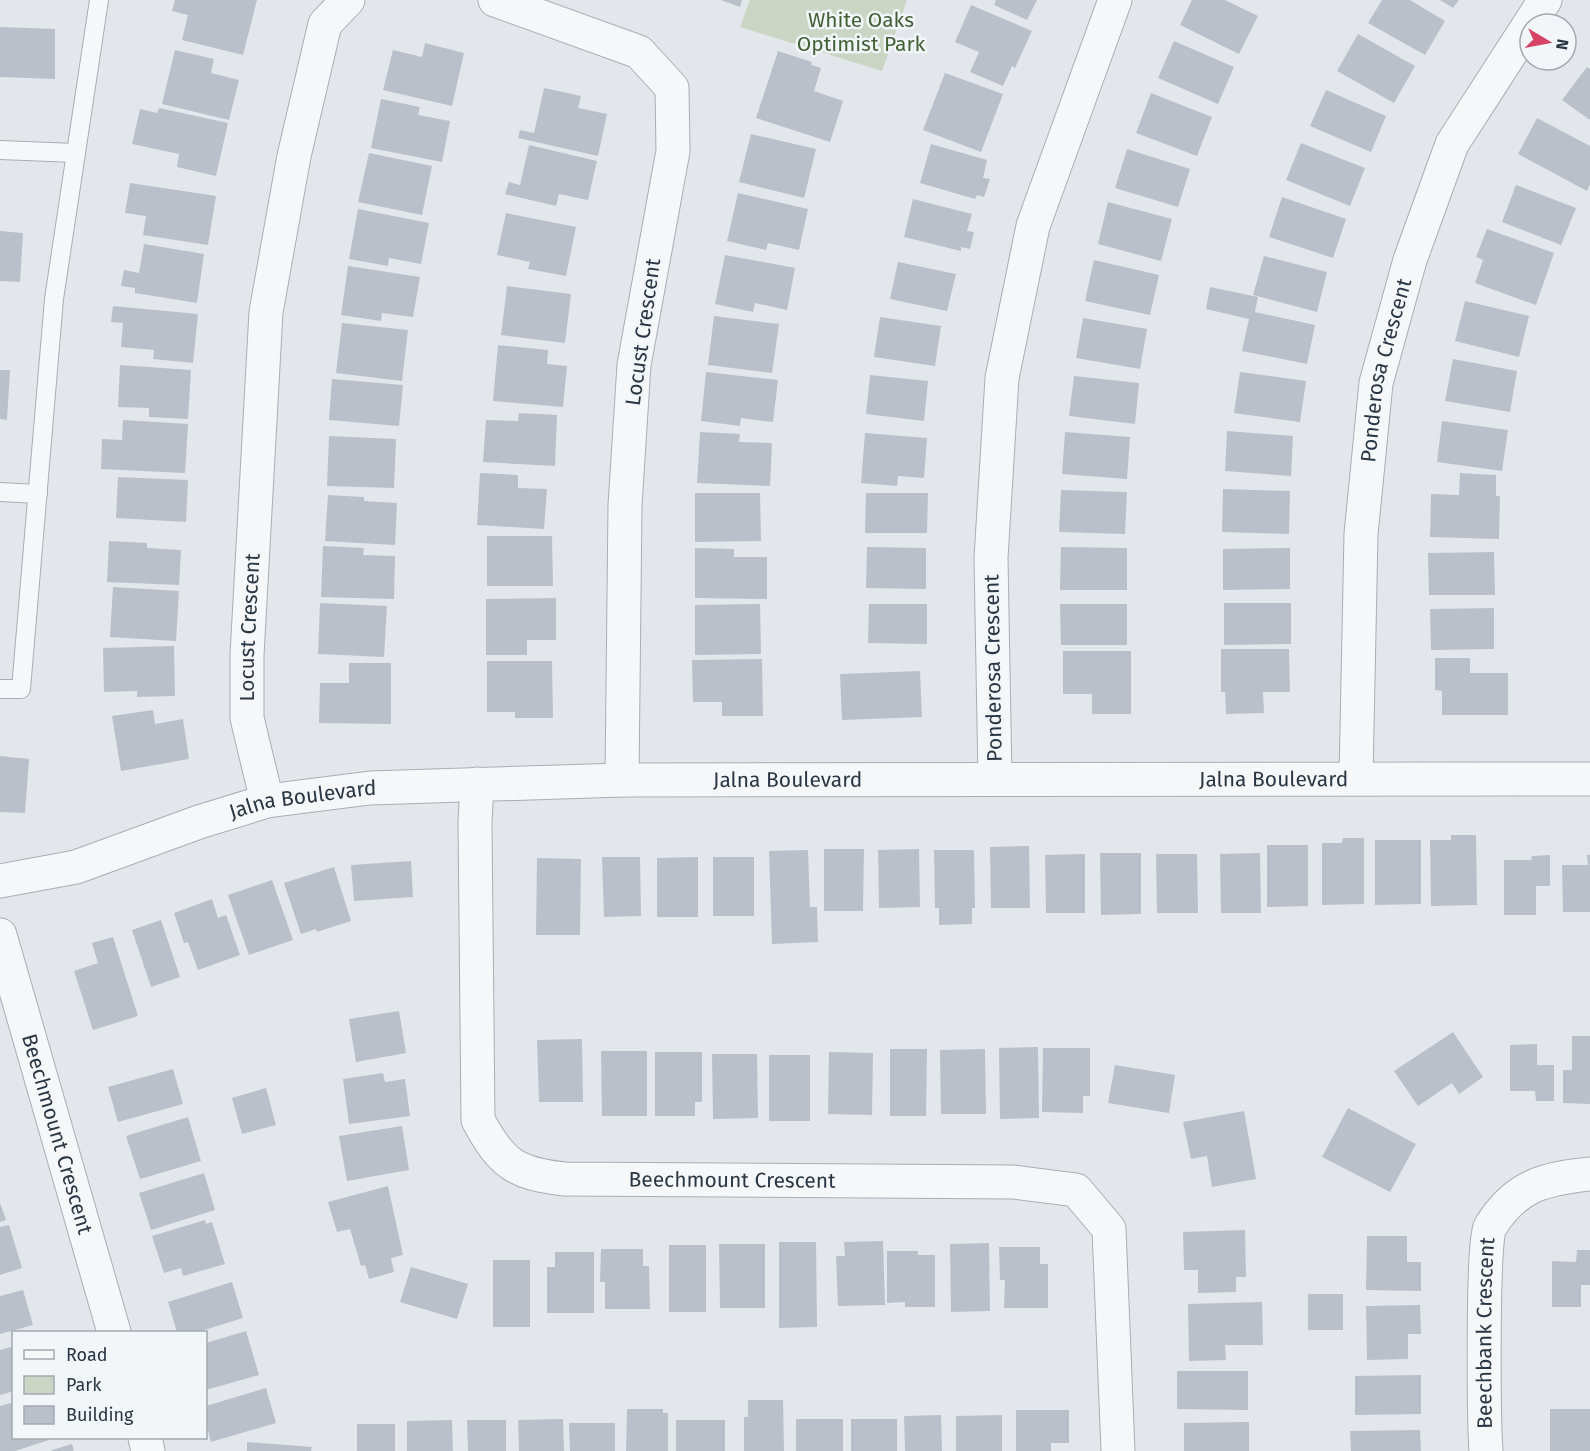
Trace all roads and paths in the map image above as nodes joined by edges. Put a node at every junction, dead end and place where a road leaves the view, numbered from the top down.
1 (99, 0) edge
2 (348, 0) edge
3 (495, 0) edge
4 (1115, 0) edge
5 (1545, 0) edge
6 (0, 150) edge
7 (76, 153) junction
8 (0, 492) edge
9 (38, 494) junction
10 (0, 689) edge
11 (1356, 778) junction
12 (995, 779) junction
13 (1590, 779) edge
14 (622, 780) junction
15 (477, 784) junction
16 (267, 801) junction
17 (0, 880) edge
18 (0, 935) edge
19 (1590, 1174) edge
20 (114, 1331) edge
21 (1118, 1451) edge
22 (1486, 1451) edge

1 - 7 lane
2 - 16 street, Locust Crescent
3 - 14 street, Locust Crescent
4 - 12 street, Ponderosa Crescent
5 - 11 street, Ponderosa Crescent
6 - 7 lane
7 - 9 lane
8 - 9 lane
9 - 10 lane
11 - 12 street, Jalna Boulevard
11 - 13 street, Jalna Boulevard
12 - 14 street, Jalna Boulevard
14 - 15 street, Jalna Boulevard
15 - 16 street, Jalna Boulevard
15 - 21 street, Beechmount Crescent
16 - 17 street, Jalna Boulevard
18 - 20 street, Beechmount Crescent
19 - 22 street, Beechbank Crescent

